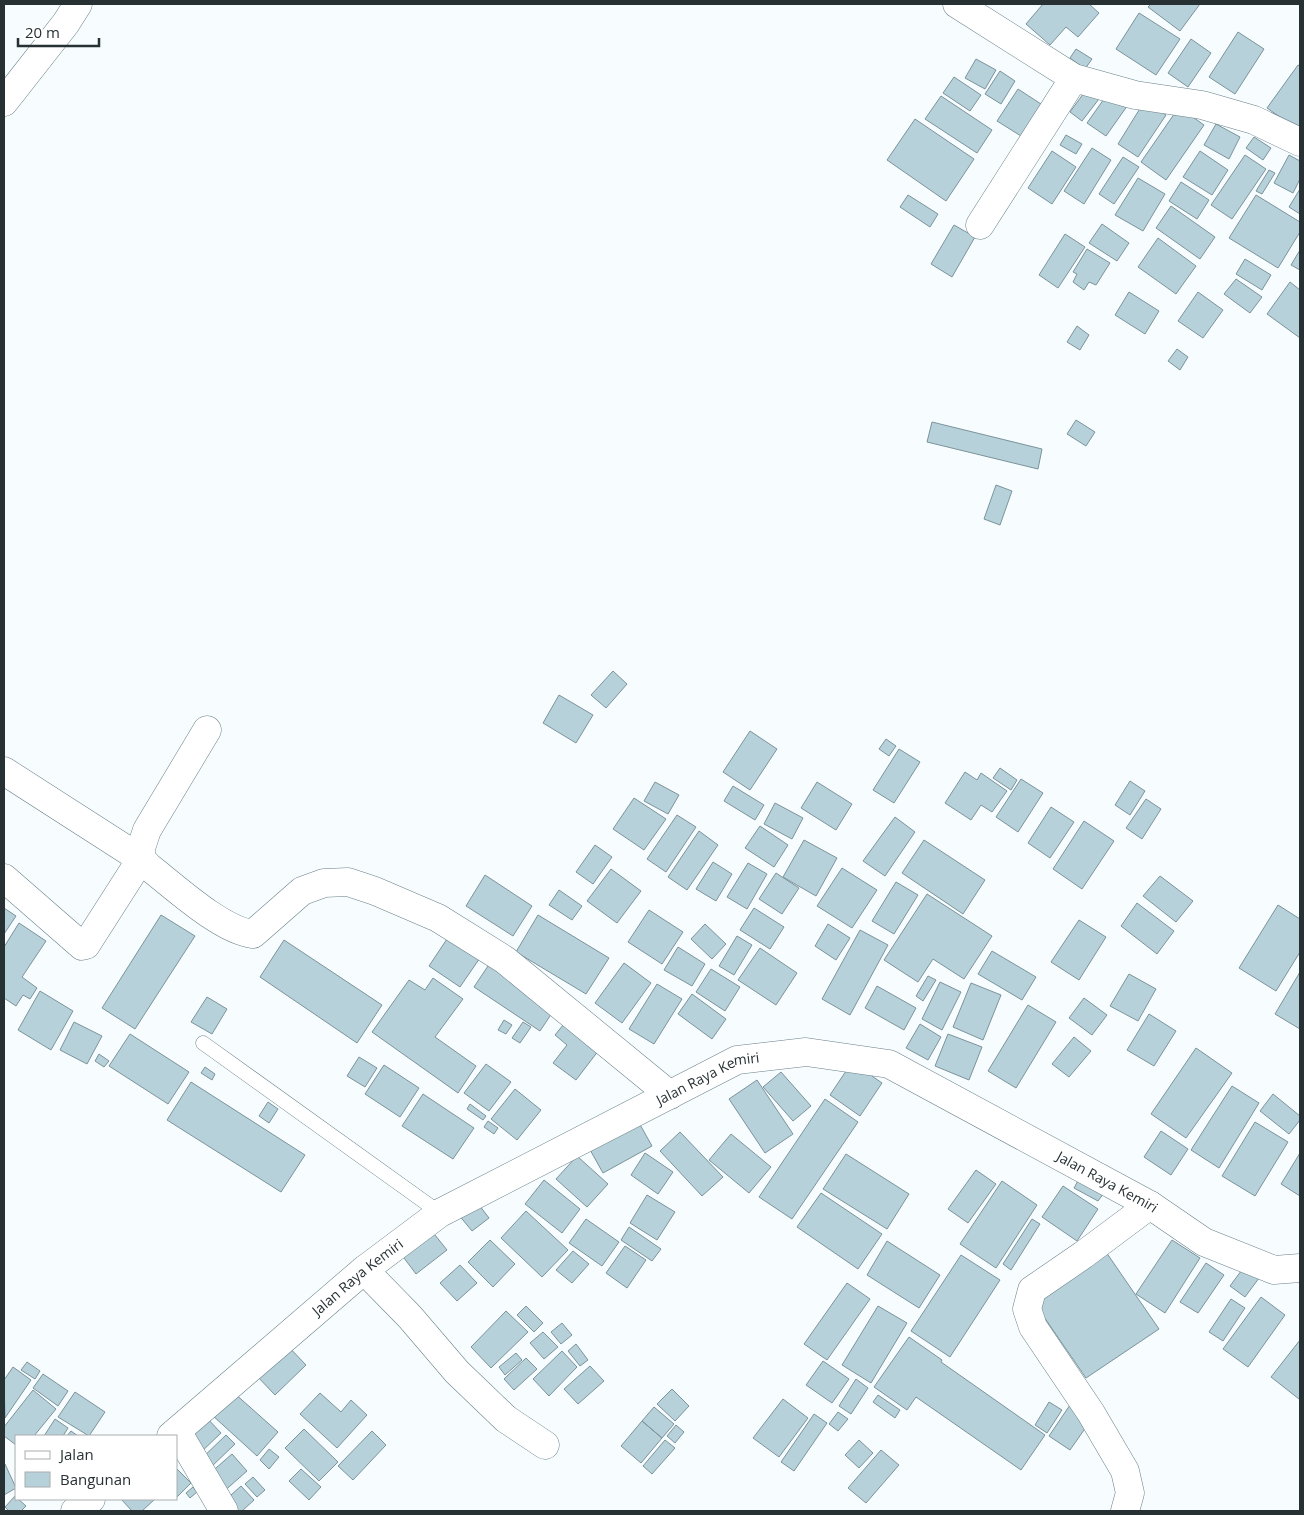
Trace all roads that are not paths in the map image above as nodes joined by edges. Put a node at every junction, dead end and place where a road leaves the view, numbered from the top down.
1 (78, 4) edge
2 (957, 4) edge
3 (1074, 78) junction
4 (4, 102) edge
5 (1300, 142) edge
6 (980, 225) dead end
7 (207, 730) dead end
8 (4, 771) edge
9 (141, 859) junction
10 (4, 878) edge
11 (203, 1043) dead end
12 (670, 1095) junction
13 (1150, 1205) junction
14 (440, 1213) junction
15 (1300, 1268) edge
16 (364, 1270) junction
17 (174, 1434) edge
18 (178, 1440) edge
19 (545, 1445) dead end
20 (1126, 1490) edge
21 (90, 1500) edge
22 (75, 1511) edge
23 (224, 1511) edge

1 - 4 street
2 - 3 street
3 - 5 street
3 - 6 street
7 - 9 street
8 - 9 street
9 - 10 street
9 - 12 street
11 - 14 lane
12 - 13 street, Jalan Raya Kemiri
12 - 14 street, Jalan Raya Kemiri
13 - 15 street, Jalan Raya Kemiri
13 - 20 street
14 - 16 street, Jalan Raya Kemiri
16 - 17 street, Jalan Raya Kemiri
16 - 19 street
18 - 23 street
21 - 22 street

